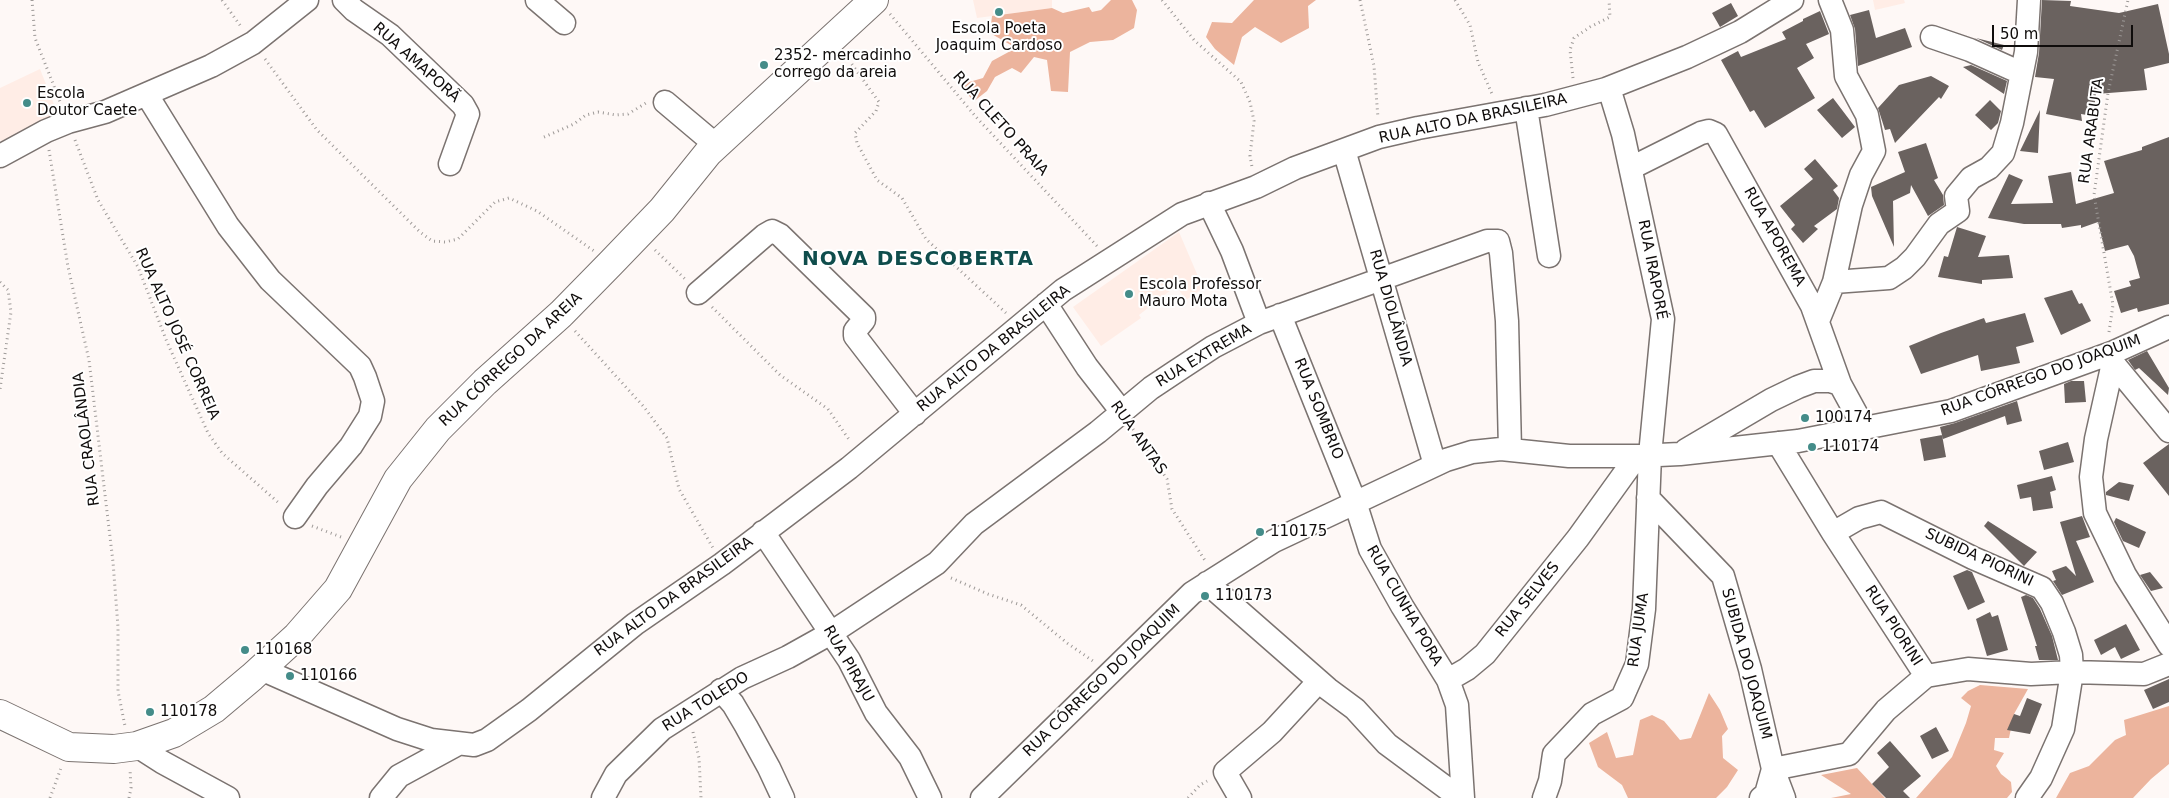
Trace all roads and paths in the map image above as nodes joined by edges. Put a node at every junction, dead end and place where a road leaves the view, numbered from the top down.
1 (32, 0) edge
2 (222, 0) edge
3 (307, 0) edge
4 (344, 0) edge
5 (537, 0) edge
6 (1162, 0) edge
7 (1360, 0) edge
8 (1455, 0) edge
9 (1609, 0) edge
10 (1792, 0) edge
11 (1830, 0) edge
12 (2029, 0) edge
13 (2128, 0) edge
14 (879, 4) edge
15 (564, 23) dead end
16 (1932, 37) dead end
17 (833, 38) junction
18 (253, 43) junction
19 (2021, 73) junction
20 (1609, 88) junction
21 (148, 95) junction
22 (1578, 97) junction
23 (665, 102) joint
24 (1526, 108) junction
25 (1499, 113) junction
26 (68, 122) junction
27 (46, 131) junction
28 (544, 137) dead end
29 (1378, 138) junction
30 (716, 145) junction
31 (1344, 150) junction
32 (0, 156) edge
33 (450, 164) dead end
34 (1631, 168) junction
35 (1256, 187) junction
36 (1209, 203) junction
37 (639, 234) junction
38 (1549, 256) dead end
39 (1110, 260) junction
40 (611, 263) junction
41 (1381, 279) junction
42 (0, 282) edge
43 (1834, 282) junction
44 (698, 293) junction
45 (1046, 304) junction
46 (561, 314) junction
47 (1280, 316) junction
48 (1818, 321) junction
49 (1259, 323) junction
50 (1020, 326) junction
51 (2169, 327) edge
52 (2110, 357) junction
53 (1840, 384) junction
54 (0, 389) edge
55 (1122, 412) junction
56 (915, 414) junction
57 (1864, 428) junction
58 (2169, 431) edge
59 (1778, 443) junction
60 (1510, 450) junction
61 (1680, 454) junction
62 (1644, 456) junction
63 (861, 458) junction
64 (1435, 465) junction
65 (1648, 498) junction
66 (1355, 502) junction
67 (295, 517) junction
68 (763, 532) junction
69 (1833, 532) junction
70 (363, 545) junction
71 (938, 563) junction
72 (722, 564) junction
73 (1212, 580) junction
74 (831, 633) junction
75 (2169, 645) edge
76 (2169, 664) edge
77 (261, 669) junction
78 (2072, 672) junction
79 (1109, 674) junction
80 (1926, 676) junction
81 (1448, 680) junction
82 (1318, 681) junction
83 (721, 690) junction
84 (688, 712) junction
85 (0, 714) edge
86 (456, 744) junction
87 (69, 747) junction
88 (133, 747) junction
89 (1773, 769) junction
90 (1225, 772) junction
91 (50, 798) edge
92 (129, 798) edge
93 (228, 798) edge
94 (381, 798) edge
95 (603, 798) edge
96 (701, 798) edge
97 (783, 798) edge
98 (930, 798) edge
99 (982, 798) edge
100 (1188, 798) edge
101 (1240, 798) edge
102 (1462, 798) edge
103 (1544, 798) edge
104 (1761, 798) edge
105 (1784, 798) edge
106 (2027, 798) edge

1 - 26 path, RUA ALTO JOSÉ CORREIA
2 - 18 path
3 - 18 street
4 - 33 street, RUA AMAPORÃ
5 - 15 street
6 - 35 path
7 - 29 path
8 - 25 path
9 - 22 path
10 - 20 street, RUA ALTO DA BRASILEIRA
11 - 43 street
12 - 19 street
13 - 52 path, RUA ARABUTA
14 - 17 street, RUA CÓRREGO DA AREIA
14 - 39 path, RUA CLETO PRAIA
16 - 19 street
17 - 30 street, RUA CÓRREGO DA AREIA
17 - 50 path
18 - 21 street
18 - 40 path
19 - 43 street
20 - 22 street, RUA ALTO DA BRASILEIRA
20 - 34 street, RUA IRAPORÉ
21 - 26 street
21 - 67 street
22 - 24 street, RUA ALTO DA BRASILEIRA
23 - 28 path
23 - 30 street
24 - 25 street, RUA ALTO DA BRASILEIRA
24 - 38 street
25 - 29 street, RUA ALTO DA BRASILEIRA
26 - 27 street
26 - 67 path, RUA ALTO JOSÉ CORREIA
27 - 32 street
27 - 88 path, RUA CRAOLÂNDIA
29 - 31 street, RUA ALTO DA BRASILEIRA
30 - 37 street, RUA CÓRREGO DA AREIA
31 - 35 street, RUA ALTO DA BRASILEIRA
31 - 41 street, RUA DIOLÂNDIA
34 - 48 street, RUA APOREMA
34 - 62 street, RUA IRAPORÉ
35 - 36 street, RUA ALTO DA BRASILEIRA
36 - 39 street, RUA ALTO DA BRASILEIRA
36 - 49 street
37 - 40 street, RUA CÓRREGO DA AREIA
37 - 44 path
39 - 45 street, RUA ALTO DA BRASILEIRA
40 - 46 street, RUA CÓRREGO DA AREIA
41 - 47 street, RUA EXTREMA
41 - 60 street, RUA EXTREMA
41 - 64 street, RUA DIOLÂNDIA
42 - 54 path
43 - 48 street
44 - 56 street
44 - 63 path
45 - 50 street, RUA ALTO DA BRASILEIRA
45 - 55 street, RUA ANTAS
46 - 70 street, RUA CÓRREGO DA AREIA
46 - 72 path
47 - 49 street, RUA EXTREMA
47 - 66 street, RUA SOMBRIO
48 - 53 street, RUA APOREMA
49 - 55 street, RUA EXTREMA
50 - 56 street, RUA ALTO DA BRASILEIRA
51 - 52 street, RUA CÓRREGO DO JOAQUIM
52 - 57 street, RUA CÓRREGO DO JOAQUIM
52 - 58 street
52 - 75 street
53 - 57 street, RUA APOREMA
53 - 61 street
55 - 71 street, RUA EXTREMA
55 - 73 path, RUA ANTAS
56 - 63 street, RUA ALTO DA BRASILEIRA
57 - 59 street, RUA CÓRREGO DO JOAQUIM
59 - 61 street, RUA CÓRREGO DO JOAQUIM
59 - 69 street, RUA PIORINI
60 - 62 street, RUA CÓRREGO DO JOAQUIM
60 - 64 street, RUA CÓRREGO DO JOAQUIM
61 - 62 street, RUA CÓRREGO DO JOAQUIM
62 - 65 street, RUA JUMA
62 - 81 street, RUA SELVES
63 - 68 street, RUA ALTO DA BRASILEIRA
64 - 66 street, RUA CÓRREGO DO JOAQUIM
65 - 89 street, SUBIDA DO JOAQUIM
65 - 103 street, RUA JUMA
66 - 73 street, RUA CÓRREGO DO JOAQUIM
66 - 81 street, RUA CUNHA PORA
67 - 70 path, RUA ALTO JOSÉ CORREIA
68 - 72 street, RUA ALTO DA BRASILEIRA
68 - 74 street, RUA PIRAJU
69 - 78 street, SUBIDA PIORINI
69 - 80 street, RUA PIORINI
70 - 77 street, RUA CÓRREGO DA AREIA
71 - 74 street, RUA EXTREMA
71 - 79 path
72 - 86 street, RUA ALTO DA BRASILEIRA
73 - 79 street, RUA CÓRREGO DO JOAQUIM
73 - 82 street
74 - 83 street, RUA TOLEDO
74 - 98 street, RUA PIRAJU
76 - 78 street
77 - 86 street, RUA ALTO DA BRASILEIRA
77 - 88 street, RUA CÓRREGO DA AREIA
78 - 80 street
78 - 106 street, SUBIDA PIORINI
79 - 99 street, RUA CÓRREGO DO JOAQUIM
80 - 89 street, RUA PIORINI
81 - 102 street, RUA CUNHA PORA
82 - 90 street
82 - 102 street
83 - 84 street, RUA TOLEDO
83 - 97 street
84 - 95 street, RUA TOLEDO
84 - 96 path
85 - 87 street, RUA CÓRREGO DA AREIA
86 - 94 street
87 - 88 street, RUA CÓRREGO DA AREIA
87 - 91 path
88 - 92 path, RUA CRAOLÂNDIA
88 - 93 street
89 - 104 street
89 - 105 street, SUBIDA DO JOAQUIM
90 - 100 path
90 - 101 street

